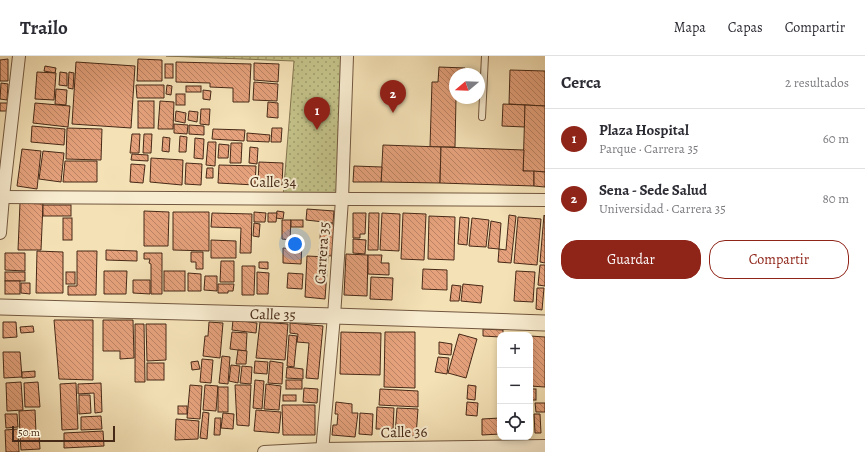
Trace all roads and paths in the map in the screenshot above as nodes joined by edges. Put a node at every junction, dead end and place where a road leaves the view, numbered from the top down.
1 (19, 56) edge
2 (347, 56) edge
3 (485, 56) edge
4 (482, 117) dead end
5 (1, 197) edge
6 (342, 199) junction
7 (545, 200) edge
8 (0, 233) edge
9 (0, 307) edge
10 (334, 316) junction
11 (545, 323) edge
12 (545, 446) edge
13 (322, 451) edge
14 (264, 452) edge

1 - 5 street
2 - 6 street, Carrera 35
3 - 4 lane
5 - 6 street, Calle 34
5 - 8 street
6 - 7 street, Calle 34
6 - 10 street, Carrera 35
9 - 10 street, Calle 35
10 - 11 street, Calle 35
10 - 13 street, Carrera 35
12 - 13 street, Calle 36
13 - 14 street, Calle 36

